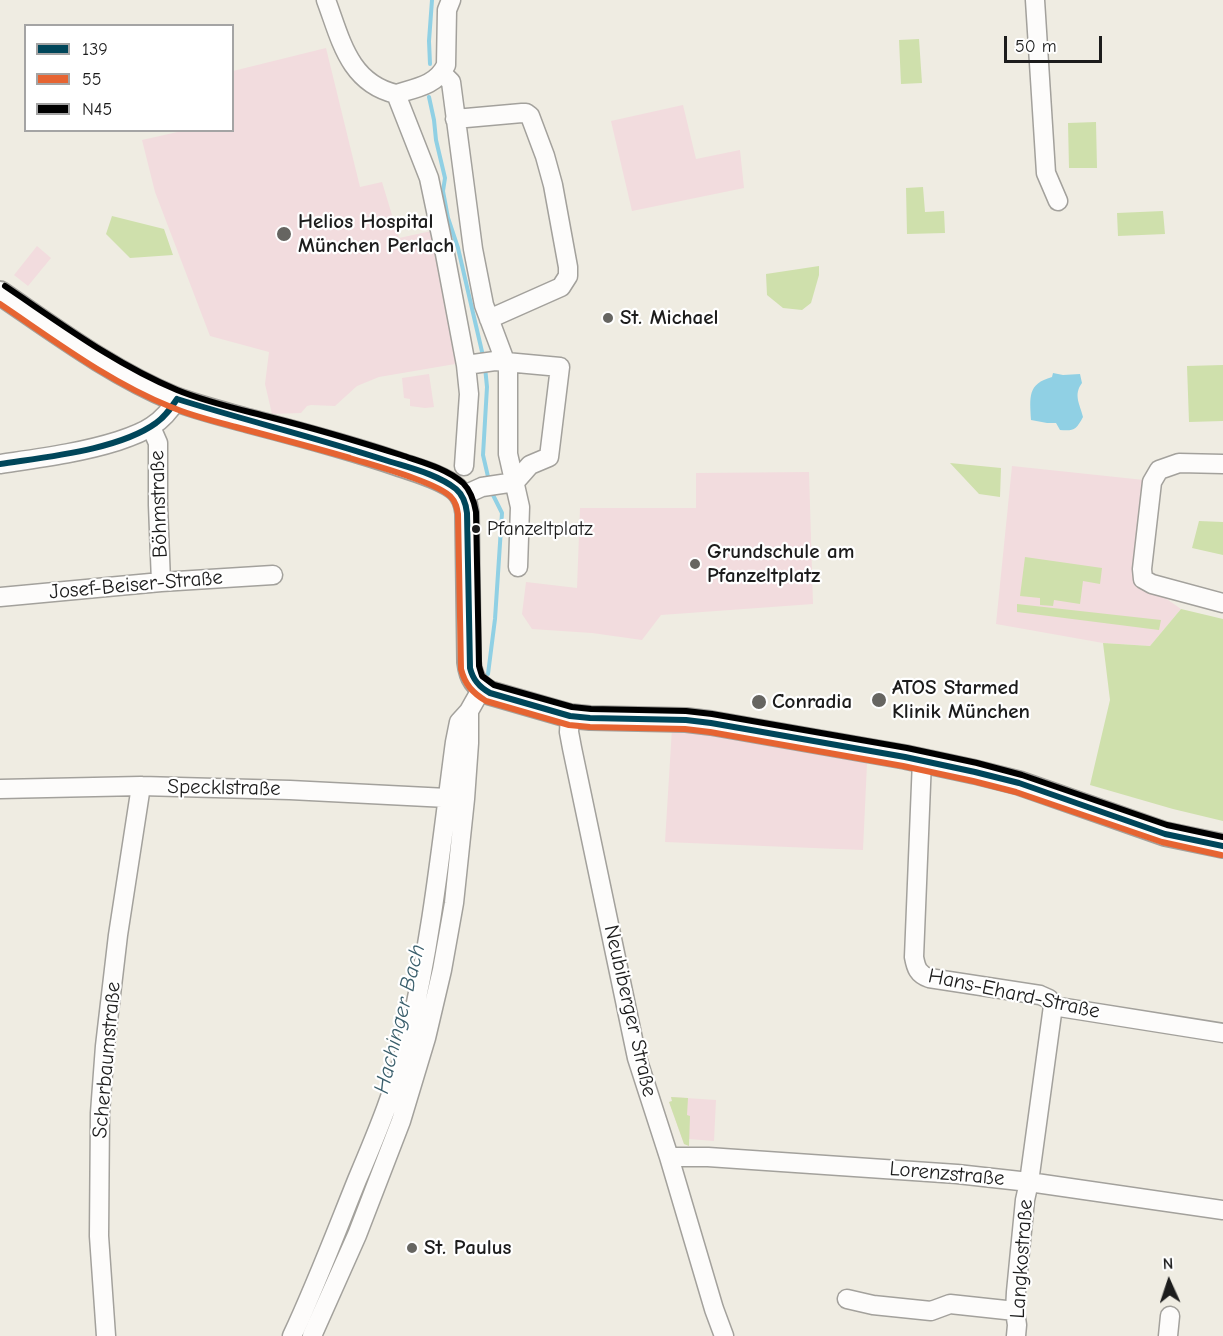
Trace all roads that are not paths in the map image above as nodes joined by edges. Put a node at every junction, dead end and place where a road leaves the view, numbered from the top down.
1 (326, 0) edge
2 (451, 0) edge
3 (1035, 0) edge
4 (442, 73) junction
5 (396, 94) junction
6 (455, 119) junction
7 (1058, 201) dead end
8 (0, 293) edge
9 (489, 318) junction
10 (500, 361) junction
11 (471, 364) junction
12 (177, 399) junction
13 (152, 427) junction
14 (0, 464) edge
15 (1223, 464) edge
16 (464, 466) dead end
17 (508, 482) junction
18 (472, 492) junction
19 (518, 567) dead end
20 (273, 575) dead end
21 (161, 582) junction
22 (0, 597) edge
23 (1223, 603) edge
24 (482, 688) junction
25 (469, 711) junction
26 (570, 716) junction
27 (922, 760) junction
28 (141, 786) junction
29 (0, 789) edge
30 (447, 798) junction
31 (1223, 846) edge
32 (1053, 1005) junction
33 (1220, 1030) edge
34 (392, 1119) junction
35 (669, 1157) junction
36 (1029, 1182) junction
37 (1223, 1210) edge
38 (847, 1299) dead end
39 (1015, 1311) junction
40 (1170, 1316) dead end
41 (306, 1328) edge
42 (106, 1336) edge
43 (724, 1336) edge
44 (1016, 1336) edge
45 (1168, 1336) edge

1 - 5 street
2 - 4 street
3 - 7 street
4 - 5 street
4 - 6 street
5 - 11 street
6 - 9 street
6 - 9 street
8 - 12 main road
9 - 10 street
10 - 11 street
10 - 17 street
10 - 17 street
11 - 16 street
12 - 13 street
12 - 18 main road
13 - 14 street
13 - 21 street, Böhmstraße
15 - 23 street
17 - 18 street
17 - 19 street
18 - 24 main road
20 - 21 street, Josef-Beiser-Straße
21 - 22 street, Josef-Beiser-Straße
24 - 25 street
24 - 26 main road
25 - 30 street
25 - 34 street
26 - 27 main road
26 - 35 street, Neubiberger Straße
27 - 31 main road
27 - 32 street, Hans-Ehard-Straße
28 - 29 street, Specklstraße
28 - 30 street, Specklstraße
28 - 42 street, Scherbaumstraße
30 - 34 street
32 - 33 street, Hans-Ehard-Straße
32 - 36 street, Langkostraße
34 - 41 street
35 - 36 street, Lorenzstraße
35 - 43 street, Neubiberger Straße
36 - 37 street, Lorenzstraße
36 - 39 street, Langkostraße
38 - 39 street
39 - 44 street, Langkostraße
40 - 45 street

